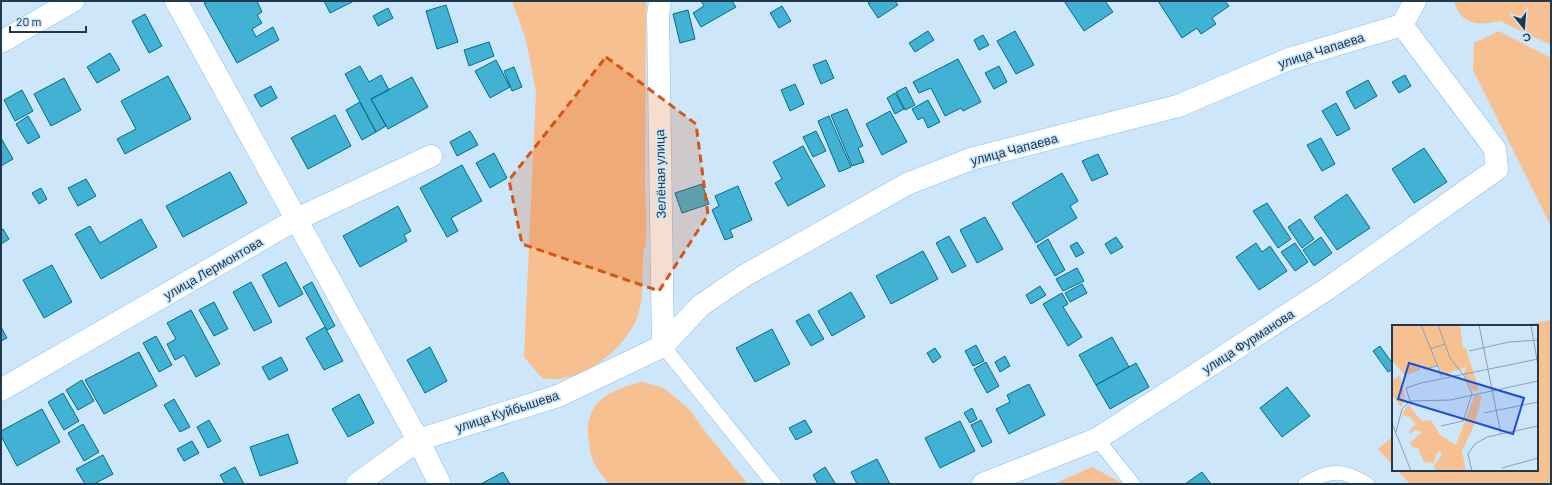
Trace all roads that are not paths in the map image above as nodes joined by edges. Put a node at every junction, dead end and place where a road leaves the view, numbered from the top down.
1 (73, 1) edge
2 (176, 1) edge
3 (660, 1) edge
4 (1415, 1) edge
5 (1402, 25) junction
6 (1, 42) edge
7 (432, 156) dead end
8 (295, 220) junction
9 (663, 346) junction
10 (1, 390) edge
11 (1097, 439) junction
12 (418, 440) junction
13 (357, 484) edge
14 (440, 484) edge
15 (774, 484) edge
16 (983, 484) edge
17 (1133, 484) edge
18 (1305, 484) edge
19 (1367, 484) edge

1 - 6 street
2 - 8 street
3 - 9 street, Зелёная улица
4 - 5 street
5 - 9 street, улица Чапаева
5 - 11 street, улица Фурманова
7 - 8 street, улица Лермонтова
8 - 10 street, улица Лермонтова
8 - 12 street
9 - 12 street, улица Куйбышева
9 - 15 lane
11 - 16 street, улица Фурманова
11 - 17 lane
12 - 13 street, улица Куйбышева
12 - 14 street
18 - 19 lane

